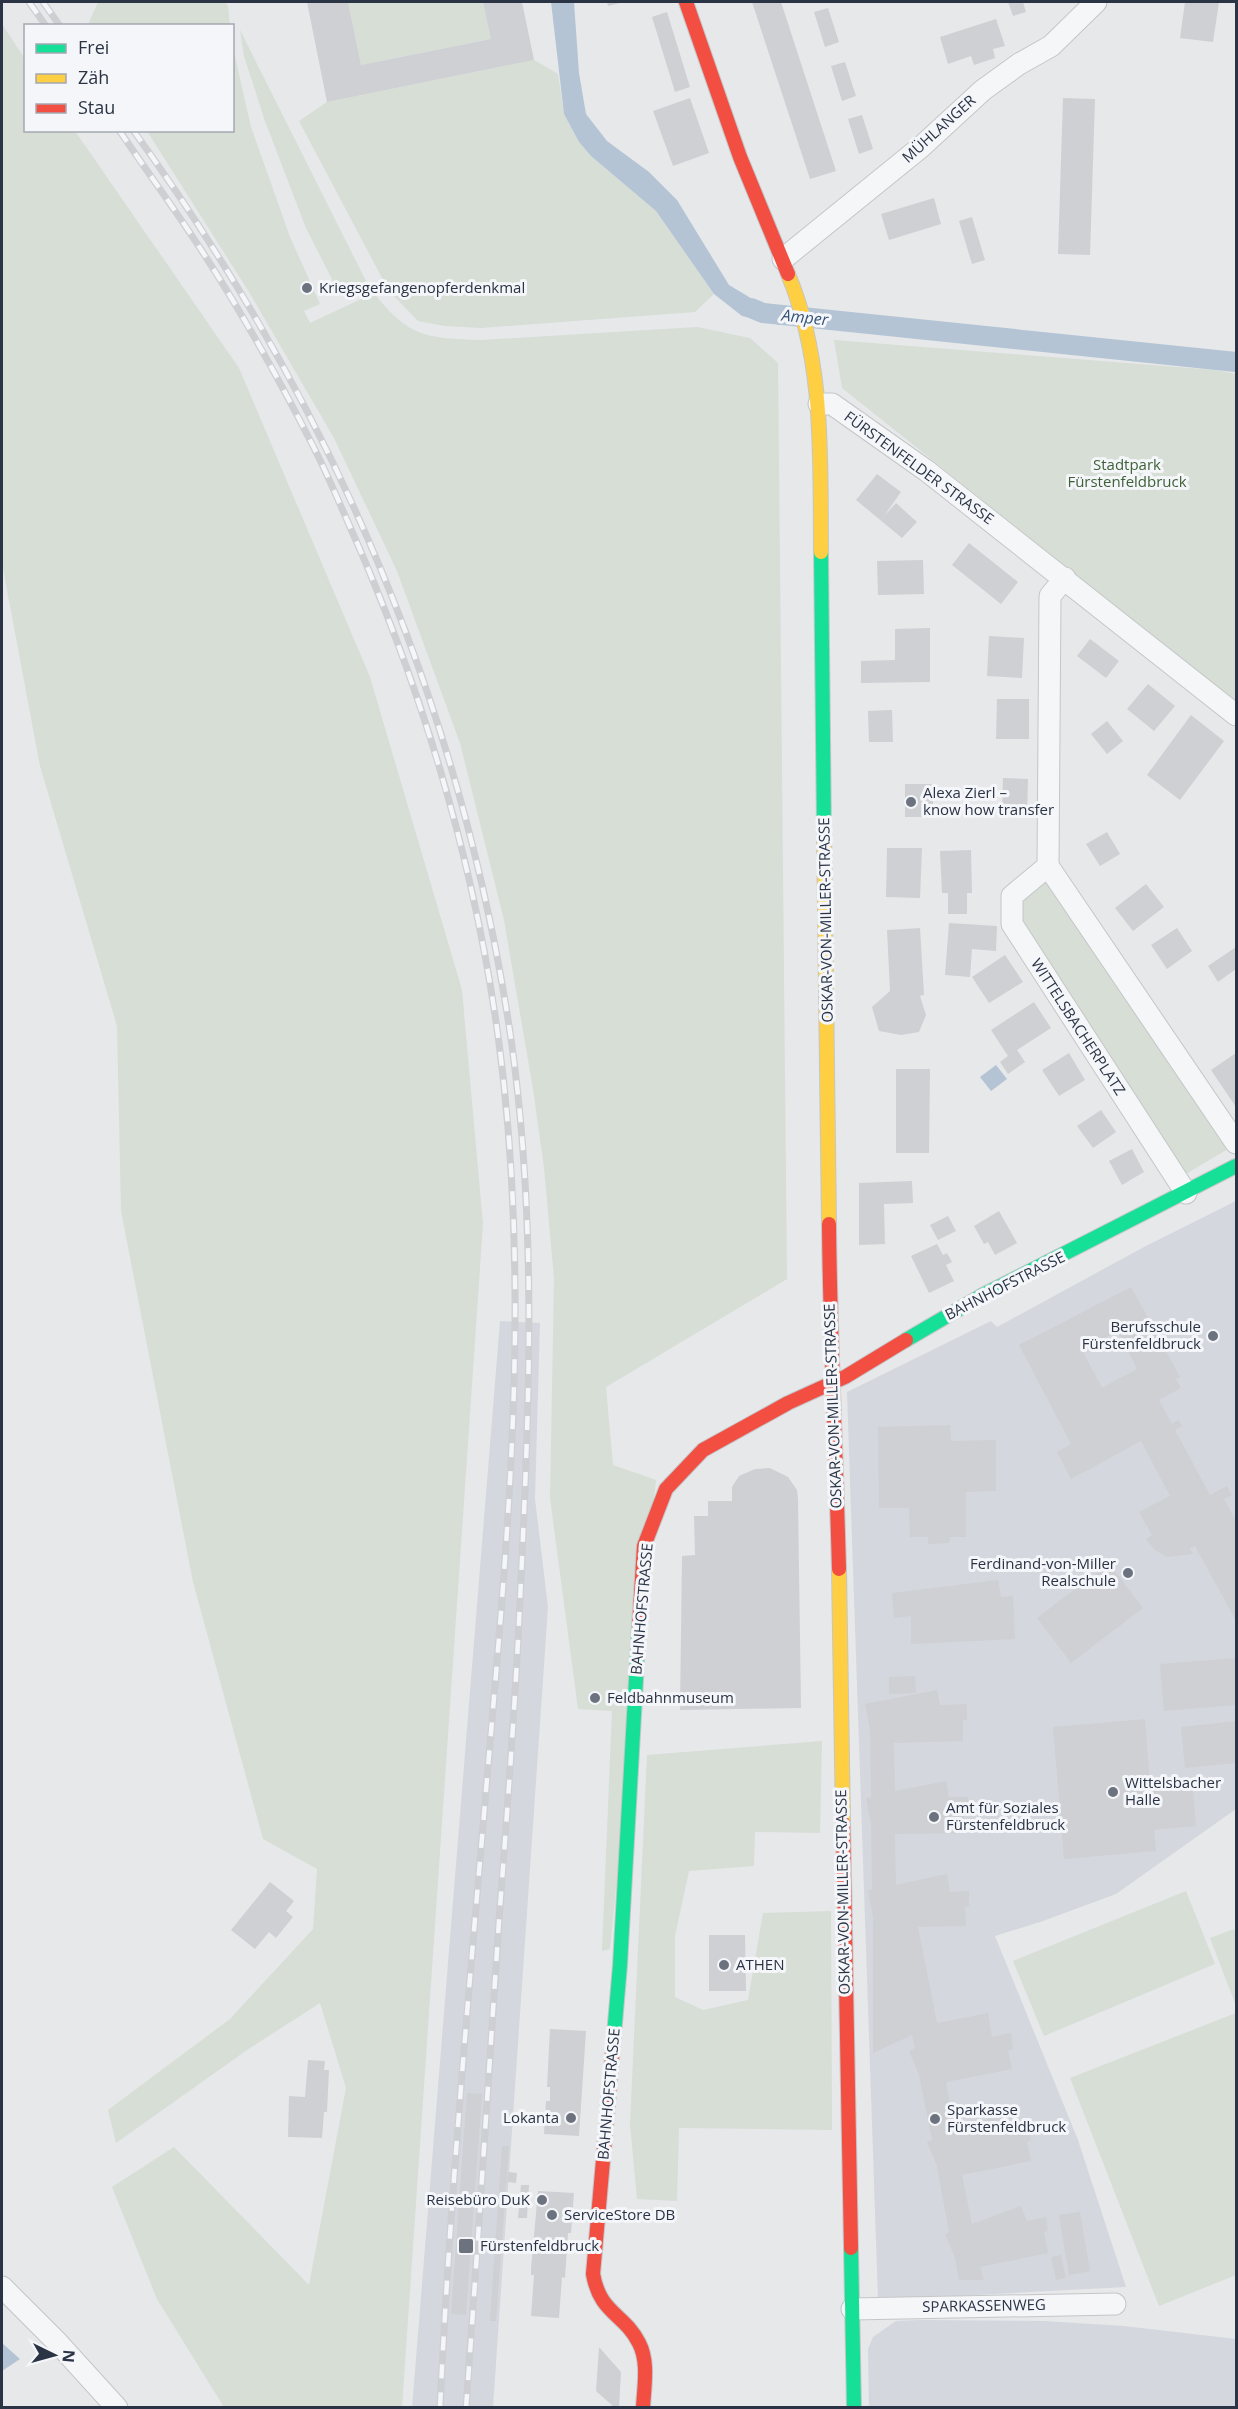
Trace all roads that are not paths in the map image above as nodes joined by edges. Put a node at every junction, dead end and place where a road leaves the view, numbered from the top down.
1 (686, 2) edge
2 (1096, 2) edge
3 (783, 259) junction
4 (819, 404) junction
5 (1065, 578) junction
6 (1236, 715) edge
7 (1048, 866) junction
8 (1236, 1143) edge
9 (1236, 1166) edge
10 (1185, 1193) junction
11 (834, 1382) junction
12 (2, 2287) edge
13 (1115, 2304) dead end
14 (852, 2309) junction
15 (117, 2408) edge
16 (643, 2408) edge
17 (854, 2408) edge

1 - 3 main road
2 - 3 street, MÜHLANGER
3 - 4 main road
4 - 5 street, FÜRSTENFELDER STRASSE
4 - 11 main road, OSKAR-VON-MILLER-STRASSE
5 - 6 street, FÜRSTENFELDER STRASSE
5 - 7 street
7 - 8 street
7 - 10 street, WITTELSBACHERPLATZ
9 - 10 main road, BAHNHOFSTRASSE
10 - 11 main road, BAHNHOFSTRASSE
11 - 14 main road, OSKAR-VON-MILLER-STRASSE
11 - 16 main road, BAHNHOFSTRASSE
12 - 15 street
13 - 14 street, SPARKASSENWEG
14 - 17 main road, OSKAR-VON-MILLER-STRASSE

